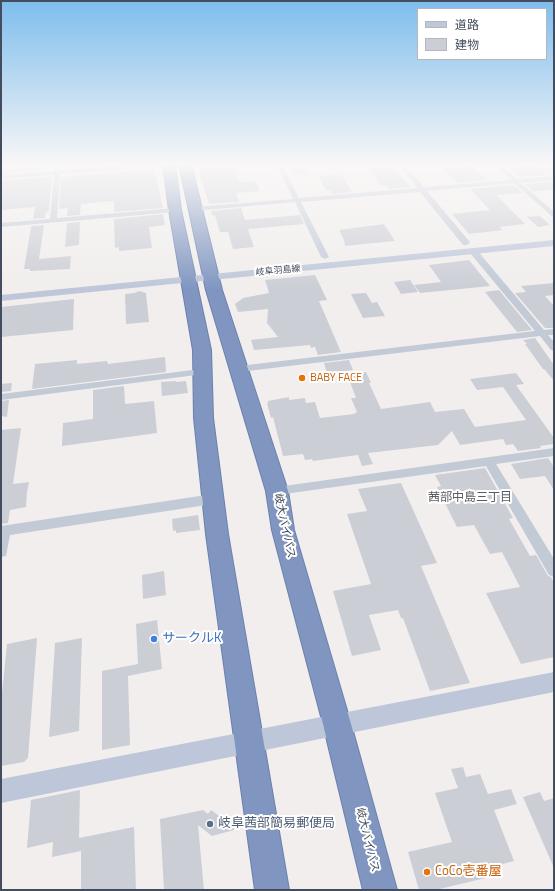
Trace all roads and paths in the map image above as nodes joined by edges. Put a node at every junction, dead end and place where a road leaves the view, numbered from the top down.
1 (54, 206) edge
2 (184, 206) edge
3 (185, 206) edge
4 (224, 206) edge
5 (301, 206) edge
6 (436, 206) edge
7 (546, 206) edge
8 (185, 209) junction
9 (554, 216) edge
10 (53, 220) junction
11 (1, 225) edge
12 (554, 234) edge
13 (554, 243) edge
14 (470, 247) junction
15 (325, 257) junction
16 (210, 272) junction
17 (187, 275) junction
18 (1, 288) edge
19 (1, 298) edge
20 (554, 332) edge
21 (542, 333) junction
22 (554, 348) edge
23 (239, 369) junction
24 (201, 372) junction
25 (1, 397) edge
26 (554, 452) edge
27 (489, 462) junction
28 (276, 491) junction
29 (213, 499) junction
30 (3, 531) edge
31 (1, 552) edge
32 (554, 571) edge
33 (554, 682) edge
34 (337, 724) junction
35 (248, 742) junction
36 (1, 791) edge
37 (272, 890) edge
38 (380, 890) edge

1 - 10 street
2 - 8 highway, 岐大バイパス
3 - 8 highway, 岐大バイパス
4 - 8 street
5 - 15 street
6 - 14 street
7 - 9 street
8 - 10 street
8 - 16 highway, 岐大バイパス
8 - 17 highway, 岐大バイパス
10 - 11 street
12 - 14 main road, 岐阜羽島線
13 - 14 main road, 岐阜羽島線
14 - 15 main road, 岐阜羽島線
14 - 16 main road, 岐阜羽島線
14 - 21 street
15 - 16 main road, 岐阜羽島線
16 - 17 main road, 岐阜羽島線
16 - 23 highway, 岐大バイパス
17 - 18 main road, 岐阜羽島線
17 - 19 main road, 岐阜羽島線
17 - 24 highway, 岐大バイパス
20 - 21 street
21 - 22 street
21 - 23 street
23 - 28 highway, 岐大バイパス
24 - 25 street
24 - 29 highway, 岐大バイパス
26 - 27 street
27 - 28 street
27 - 32 street
28 - 34 highway, 岐大バイパス
29 - 30 street
29 - 35 highway, 岐大バイパス
30 - 31 street
33 - 34 main road
34 - 35 main road
34 - 38 highway, 岐大バイパス
35 - 36 main road
35 - 37 highway, 岐大バイパス

